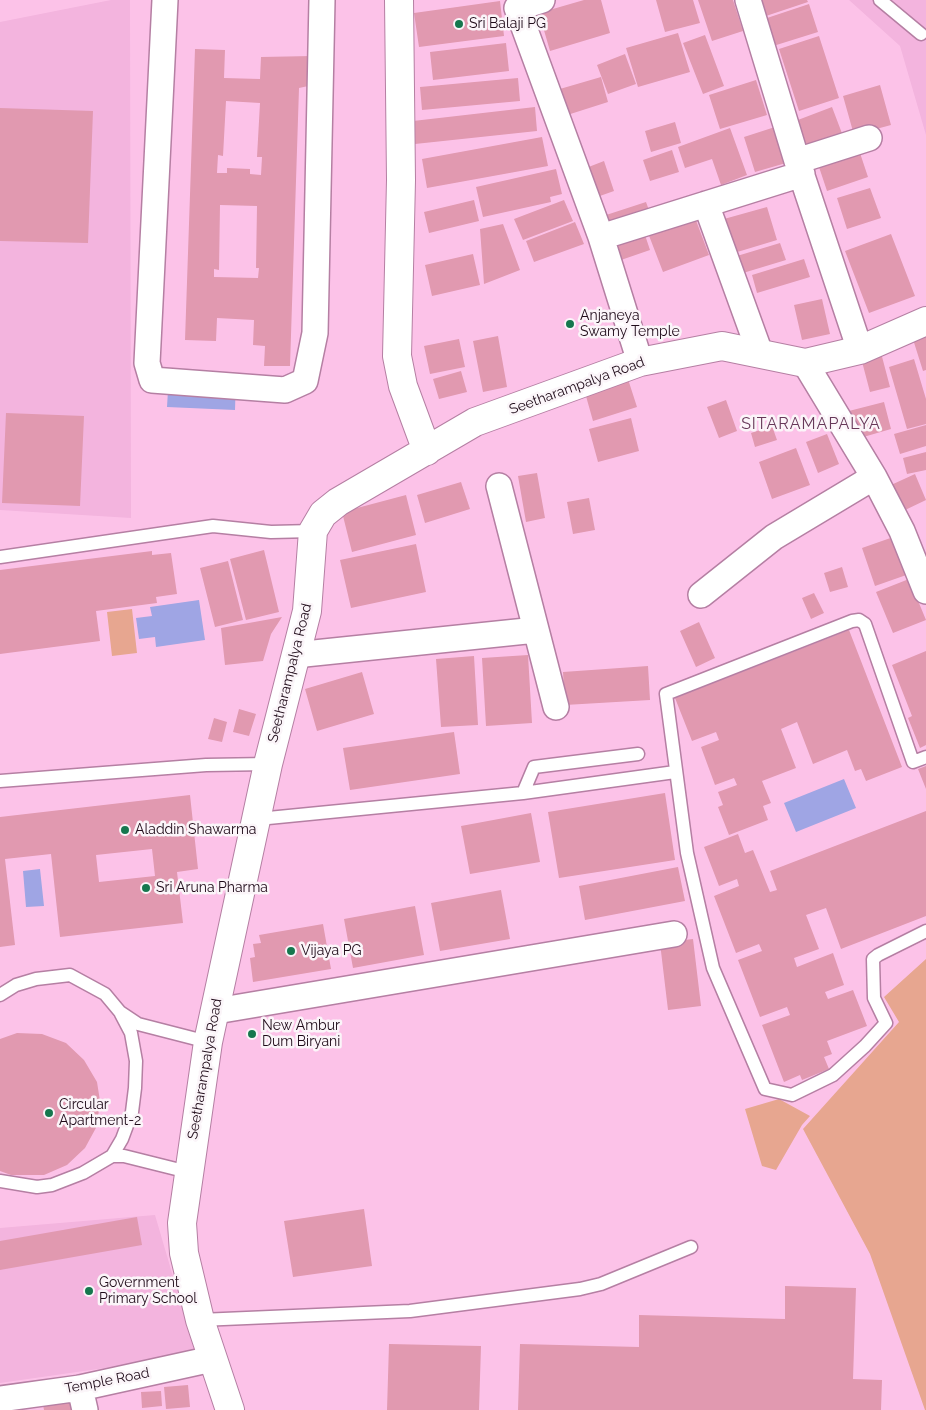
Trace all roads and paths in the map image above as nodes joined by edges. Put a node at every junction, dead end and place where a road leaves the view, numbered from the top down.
1 (165, 0) edge
2 (322, 0) edge
3 (399, 0) edge
4 (542, 0) edge
5 (748, 0) edge
6 (880, 0) edge
7 (921, 34) dead end
8 (869, 138) dead end
9 (799, 167) junction
10 (706, 204) junction
11 (601, 237) junction
12 (926, 321) edge
13 (860, 350) junction
14 (760, 354) junction
15 (640, 362) junction
16 (805, 363) junction
17 (427, 451) junction
18 (874, 477) junction
19 (499, 486) dead end
20 (313, 531) junction
21 (0, 557) edge
22 (926, 591) edge
23 (701, 595) dead end
24 (536, 630) junction
25 (295, 655) junction
26 (556, 707) dead end
27 (638, 754) dead end
28 (926, 757) edge
29 (268, 764) junction
30 (675, 772) junction
31 (0, 781) edge
32 (523, 793) junction
33 (258, 819) junction
34 (926, 931) edge
35 (674, 934) dead end
36 (0, 995) edge
37 (120, 1012) junction
38 (216, 1012) junction
39 (208, 1042) junction
40 (112, 1156) junction
41 (188, 1172) junction
42 (0, 1181) edge
43 (691, 1247) dead end
44 (200, 1320) junction
45 (212, 1359) junction
46 (0, 1399) edge
47 (83, 1399) edge
48 (230, 1410) edge

1 - 2 street
3 - 17 street
4 - 11 street
5 - 9 street
6 - 7 lane
8 - 9 street
9 - 10 street
9 - 13 street
10 - 11 street
10 - 14 street
11 - 15 street
12 - 13 street, Seetharampalya Road
13 - 16 street, Seetharampalya Road
14 - 15 street, Seetharampalya Road
14 - 16 street, Seetharampalya Road
15 - 17 street, Seetharampalya Road
16 - 18 street
17 - 20 street, Seetharampalya Road
18 - 22 street
18 - 23 street
19 - 24 street
20 - 21 lane
20 - 25 street, Seetharampalya Road
24 - 25 street
24 - 26 street
25 - 29 street, Seetharampalya Road
27 - 32 lane
28 - 30 lane
29 - 31 lane
29 - 33 street, Seetharampalya Road
30 - 32 lane
30 - 34 lane
32 - 33 lane
33 - 38 street, Seetharampalya Road
35 - 38 street
36 - 37 lane
37 - 39 lane
37 - 40 lane
38 - 39 street, Seetharampalya Road
39 - 41 street, Seetharampalya Road
40 - 41 lane
40 - 42 lane
41 - 44 street, Seetharampalya Road
43 - 44 lane
44 - 45 street, Seetharampalya Road
45 - 47 street, Temple Road
45 - 48 street, Seetharampalya Road
46 - 47 street, Temple Road

